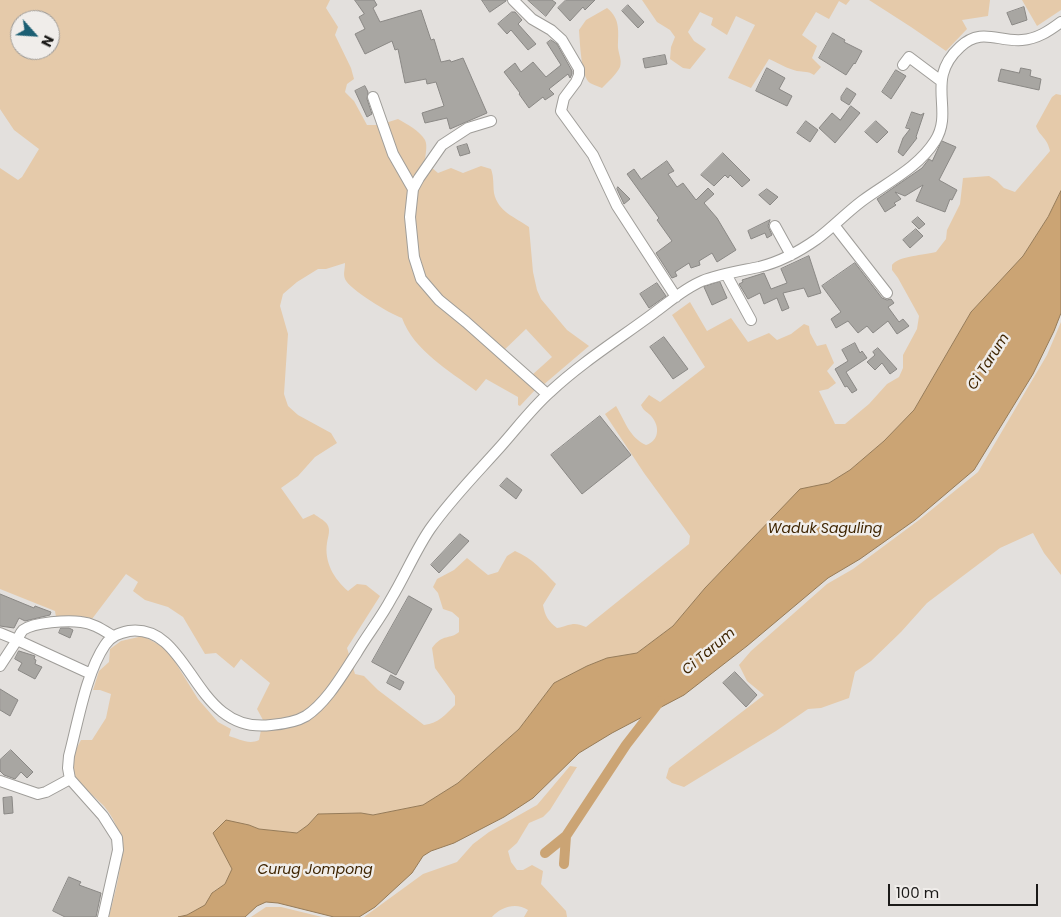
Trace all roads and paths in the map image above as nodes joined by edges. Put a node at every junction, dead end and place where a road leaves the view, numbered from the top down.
1 (513, 0) edge
2 (1061, 22) edge
3 (903, 65) dead end
4 (941, 81) junction
5 (372, 97) dead end
6 (491, 121) dead end
7 (413, 189) junction
8 (834, 225) junction
9 (775, 226) dead end
10 (791, 255) junction
11 (726, 274) junction
12 (887, 292) dead end
13 (676, 297) junction
14 (750, 320) dead end
15 (547, 394) junction
16 (0, 633) edge
17 (113, 636) junction
18 (17, 640) junction
19 (0, 666) edge
20 (91, 674) junction
21 (70, 779) junction
22 (0, 781) edge
23 (103, 917) edge

1 - 13 street
2 - 4 street
3 - 4 street
4 - 8 street
5 - 7 street
6 - 7 street
7 - 15 street
8 - 10 street
8 - 12 street
9 - 10 street
10 - 11 street
11 - 13 street
11 - 14 street
13 - 15 street
15 - 17 street
16 - 18 street
17 - 18 street
17 - 20 street
18 - 19 street
18 - 20 street
20 - 21 street
21 - 22 street
21 - 23 street

